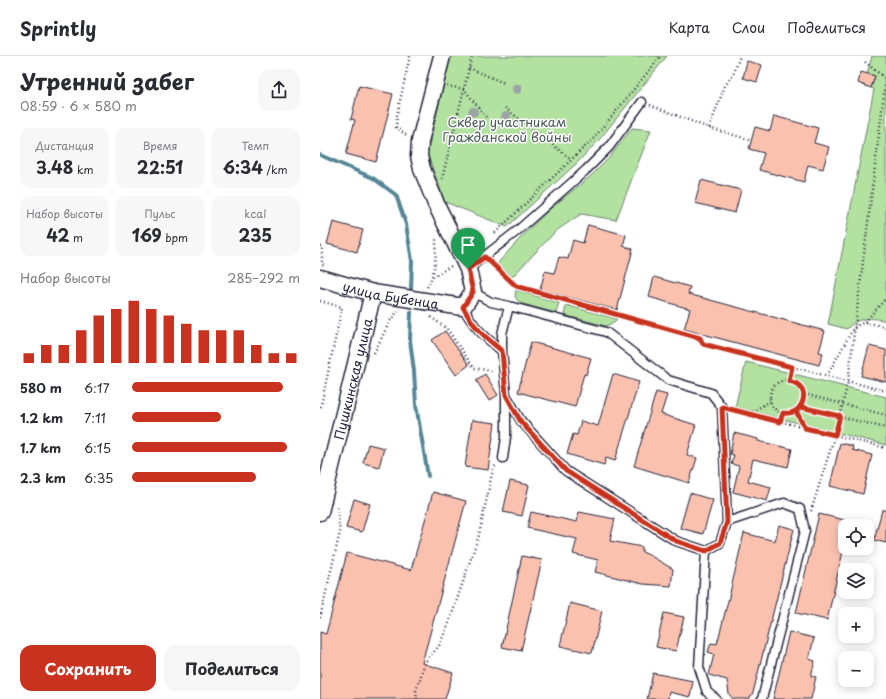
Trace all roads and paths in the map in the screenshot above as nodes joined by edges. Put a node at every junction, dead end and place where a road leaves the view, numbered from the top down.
1 (442, 56) edge
2 (472, 56) edge
3 (661, 56) edge
4 (740, 56) edge
5 (865, 62) dead end
6 (469, 68) junction
7 (886, 79) edge
8 (435, 83) junction
9 (504, 83) dead end
10 (464, 89) junction
11 (642, 102) joint
12 (505, 108) dead end
13 (486, 117) dead end
14 (709, 128) junction
15 (751, 140) dead end
16 (571, 159) junction
17 (440, 186) dead end
18 (491, 237) dead end
19 (485, 257) junction
20 (462, 266) junction
21 (433, 277) dead end
22 (320, 278) edge
23 (373, 292) junction
24 (473, 292) junction
25 (886, 298) edge
26 (320, 301) edge
27 (509, 306) junction
28 (463, 307) junction
29 (399, 310) dead end
30 (427, 312) dead end
31 (865, 322) junction
32 (854, 327) junction
33 (886, 327) edge
34 (502, 351) junction
35 (371, 359) dead end
36 (792, 367) junction
37 (504, 373) junction
38 (828, 376) junction
39 (789, 381) junction
40 (848, 382) junction
41 (886, 391) edge
42 (804, 394) junction
43 (506, 395) junction
44 (770, 401) junction
45 (842, 404) junction
46 (722, 407) junction
47 (801, 407) junction
48 (320, 410) edge
49 (796, 411) junction
50 (783, 413) junction
51 (749, 414) junction
52 (886, 415) edge
53 (840, 416) junction
54 (780, 422) junction
55 (805, 428) junction
56 (886, 428) edge
57 (835, 435) junction
58 (886, 448) edge
59 (504, 458) joint
60 (336, 500) dead end
61 (320, 512) edge
62 (727, 522) junction
63 (805, 530) junction
64 (706, 551) junction
65 (320, 618) edge
66 (417, 699) edge
67 (716, 699) edge
68 (762, 699) edge

1 - 8 street
2 - 6 path
3 - 16 path
4 - 14 path
5 - 7 path
6 - 9 path
6 - 10 path
7 - 32 path
8 - 10 path
8 - 20 street
10 - 13 path
10 - 17 path
11 - 14 path
11 - 19 lane
12 - 16 path
14 - 15 path
16 - 18 path
19 - 20 lane
19 - 36 path
20 - 21 path
20 - 24 street
22 - 23 street, улица Бубенца
23 - 28 street, улица Бубенца
23 - 61 street, Пушкинская улица
24 - 27 lane
24 - 28 street
25 - 31 path
26 - 48 path
27 - 34 lane
27 - 46 lane
28 - 34 lane
29 - 35 path
30 - 37 path
31 - 32 path
31 - 33 path
32 - 38 path
32 - 40 path
34 - 37 lane
36 - 38 path
36 - 39 path
37 - 43 lane
38 - 40 path
39 - 42 path
39 - 44 path
40 - 41 path
40 - 45 path
42 - 45 path
42 - 47 path
43 - 59 lane
43 - 64 lane
44 - 50 path
44 - 51 path
45 - 52 path
45 - 53 path
46 - 51 path
46 - 62 lane
47 - 49 path
47 - 53 path
49 - 50 path
49 - 55 path
50 - 54 path
51 - 54 path
53 - 56 path
53 - 57 path
54 - 55 path
55 - 57 path
57 - 58 path
57 - 63 path
59 - 66 path
60 - 65 path
62 - 63 lane
62 - 64 lane
63 - 68 lane
64 - 67 lane

